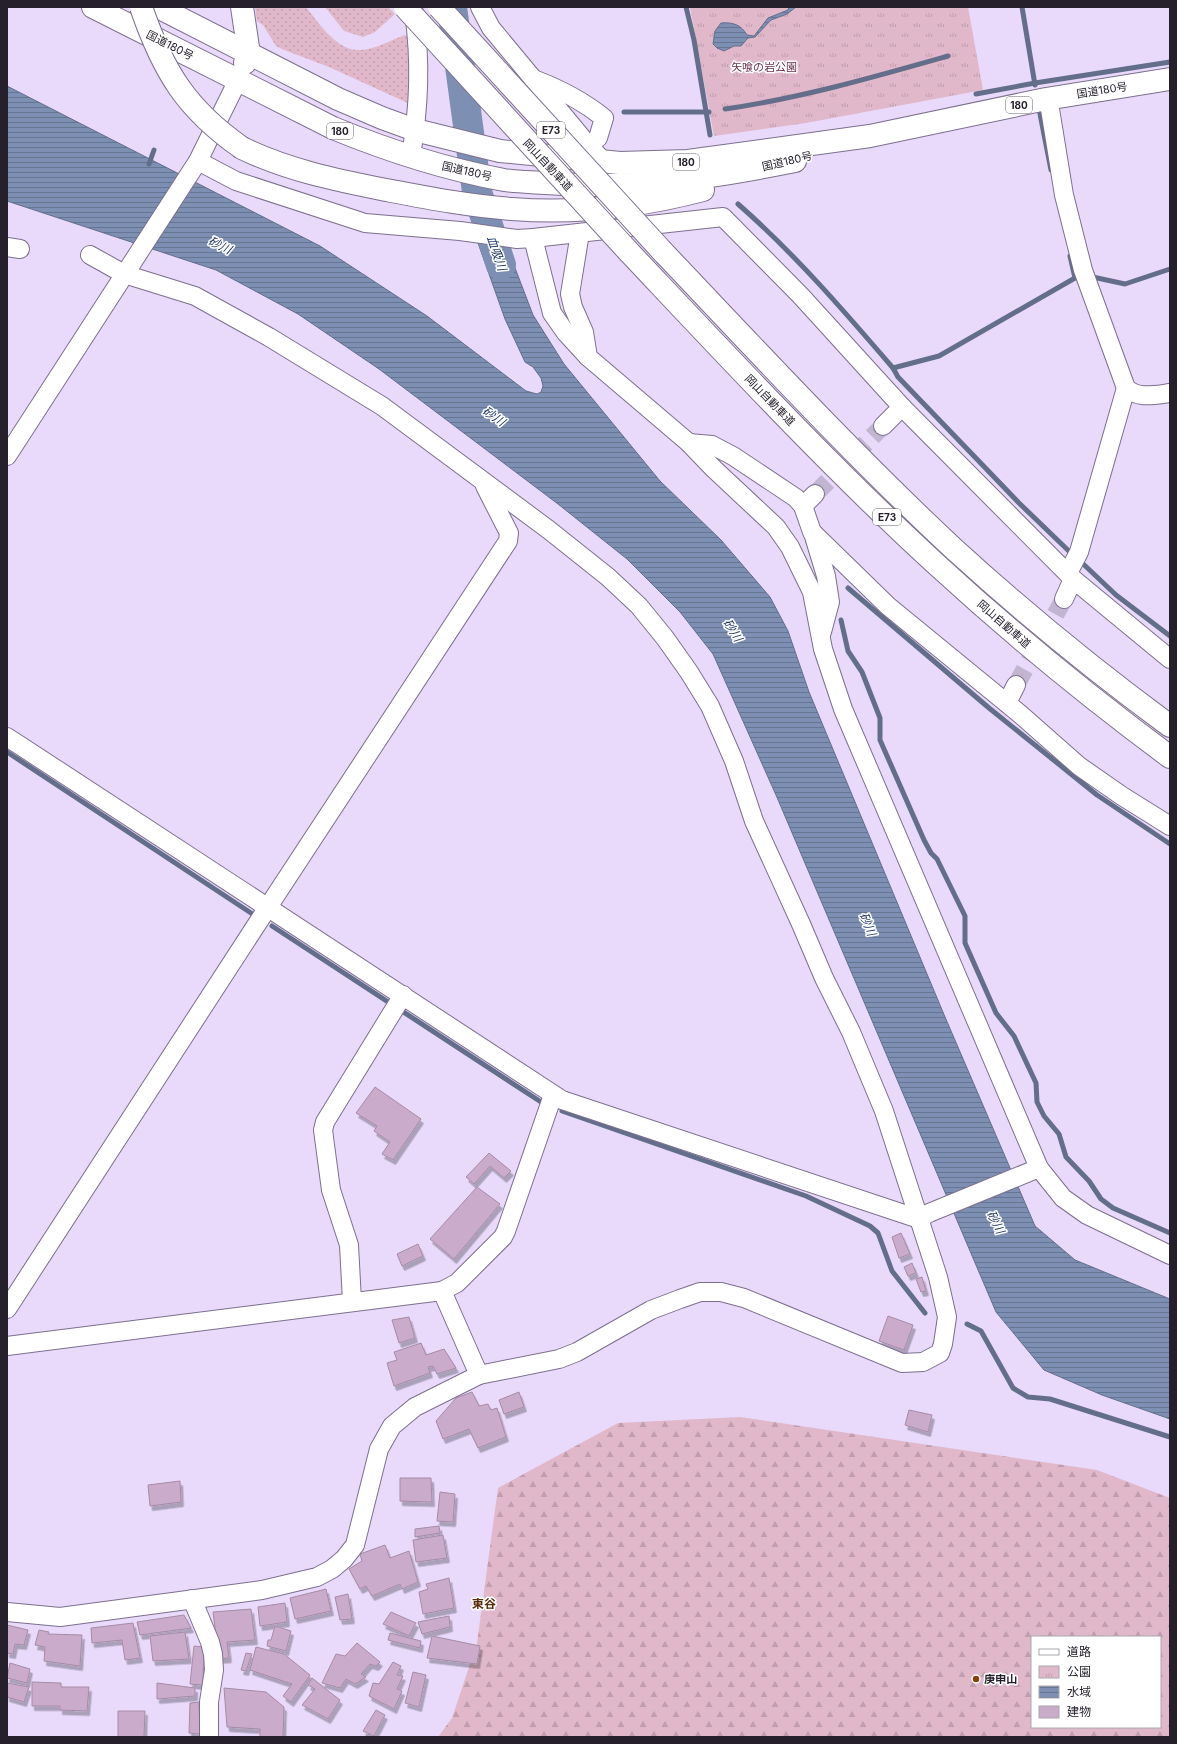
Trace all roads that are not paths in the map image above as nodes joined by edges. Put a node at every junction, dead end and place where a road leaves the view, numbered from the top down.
1 (92, 7) edge
2 (141, 7) edge
3 (158, 7) edge
4 (229, 7) edge
5 (242, 7) edge
6 (405, 7) edge
7 (413, 7) edge
8 (439, 7) edge
9 (480, 7) edge
10 (242, 50) junction
11 (1170, 79) edge
12 (238, 80) junction
13 (536, 80) junction
14 (1046, 99) junction
15 (415, 130) junction
16 (870, 136) junction
17 (598, 138) dead end
18 (411, 156) junction
19 (604, 162) junction
20 (196, 163) junction
21 (525, 238) junction
22 (579, 239) dead end
23 (90, 255) dead end
24 (126, 271) junction
25 (588, 358) junction
26 (1126, 388) junction
27 (1170, 393) edge
28 (902, 407) junction
29 (883, 426) tunnel mouth
30 (689, 443) junction
31 (7, 456) edge
32 (483, 482) junction
33 (812, 532) junction
34 (1073, 567) junction
35 (1064, 598) tunnel mouth
36 (821, 637) junction
37 (1170, 659) edge
38 (1016, 685) tunnel mouth
39 (1007, 703) junction
40 (1170, 726) edge
41 (7, 737) edge
42 (1170, 757) edge
43 (1170, 826) edge
44 (268, 907) junction
45 (398, 1003) junction
46 (553, 1095) junction
47 (1034, 1170) junction
48 (924, 1216) junction
49 (1170, 1255) edge
50 (442, 1291) junction
51 (352, 1301) junction
52 (7, 1309) edge
53 (7, 1346) edge
54 (479, 1375) junction
55 (192, 1599) junction
56 (7, 1612) edge
57 (209, 1737) edge

1 - 12 highway, 国道180号 / 180
2 - 16 highway, bridge
3 - 10 highway, 国道180号 / 180
4 - 10 highway
5 - 10 highway
6 - 42 highway, 岡山自動車道 / E73, bridge
7 - 15 street
8 - 40 highway, 岡山自動車道 / E73, bridge
9 - 13 street
10 - 12 highway
10 - 15 highway, 国道180号 / 180
11 - 14 highway, 国道180号 / 180
12 - 18 highway, 国道180号 / 180
12 - 20 street
13 - 17 street
13 - 19 street
14 - 16 highway, 国道180号 / 180
14 - 26 street
15 - 18 street
15 - 19 highway, 国道180号 / 180
16 - 18 highway, 国道180号 / 180
16 - 19 highway, 国道180号 / 180
20 - 21 street
20 - 24 street
21 - 25 street
21 - 28 street
22 - 25 street
23 - 24 street
24 - 31 street
24 - 32 street
25 - 30 street
26 - 27 street
26 - 34 street
28 - 29 street
28 - 34 street
30 - 33 street
30 - 36 street
32 - 44 street
32 - 48 street
33 - 36 street
33 - 39 street
34 - 35 street
34 - 37 street
36 - 47 street
38 - 39 street
39 - 43 street
41 - 44 street
44 - 45 street
44 - 52 street
45 - 46 street
45 - 51 street
46 - 48 street
46 - 50 street
47 - 48 street
47 - 49 street
48 - 54 street
50 - 51 street
50 - 54 street
51 - 53 street
54 - 55 street
55 - 56 street
55 - 57 street

